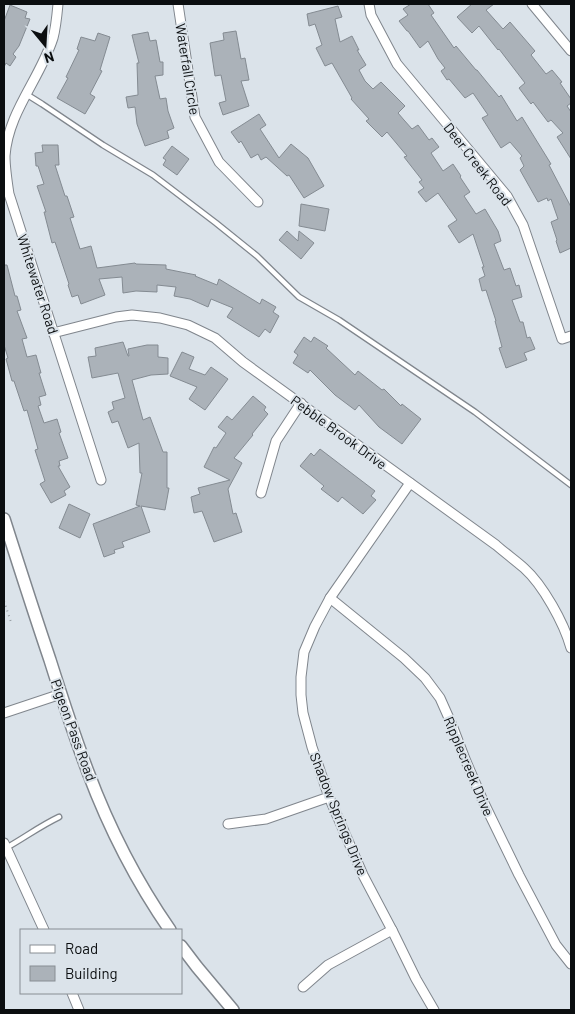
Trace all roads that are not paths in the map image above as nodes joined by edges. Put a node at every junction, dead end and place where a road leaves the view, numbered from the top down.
1 (58, 4) edge
2 (178, 4) edge
3 (369, 4) edge
4 (532, 4) edge
5 (571, 51) edge
6 (26, 94) junction
7 (258, 202) dead end
8 (53, 333) junction
9 (567, 338) edge
10 (300, 403) junction
11 (101, 480) dead end
12 (410, 483) junction
13 (571, 485) edge
14 (261, 493) dead end
15 (4, 519) edge
16 (330, 598) junction
17 (571, 648) edge
18 (61, 694) junction
19 (4, 713) edge
20 (329, 797) junction
21 (58, 817) dead end
22 (228, 824) dead end
23 (5, 846) edge
24 (44, 929) edge
25 (169, 929) edge
26 (392, 930) junction
27 (182, 947) edge
28 (571, 964) edge
29 (303, 987) dead end
30 (72, 994) edge
31 (79, 1010) edge
32 (233, 1010) edge
33 (434, 1010) edge

1 - 6 street, Whitewater Road
2 - 7 street, Waterfall Circle
3 - 9 street, Deer Creek Road
4 - 5 street
6 - 8 street, Whitewater Road
6 - 13 lane
8 - 10 street, Pebble Brook Drive
8 - 11 street, Whitewater Road
10 - 12 street, Pebble Brook Drive
10 - 14 street
12 - 16 street, Shadow Springs Drive
12 - 17 street, Pebble Brook Drive
15 - 18 street, Pigeon Pass Road
16 - 20 street, Shadow Springs Drive
16 - 28 street, Ripplecreek Drive
18 - 19 street
18 - 25 street, Pigeon Pass Road
20 - 22 street
20 - 26 street, Shadow Springs Drive
21 - 23 lane
23 - 24 street
26 - 29 street
26 - 33 street, Shadow Springs Drive
27 - 32 street
30 - 31 street

